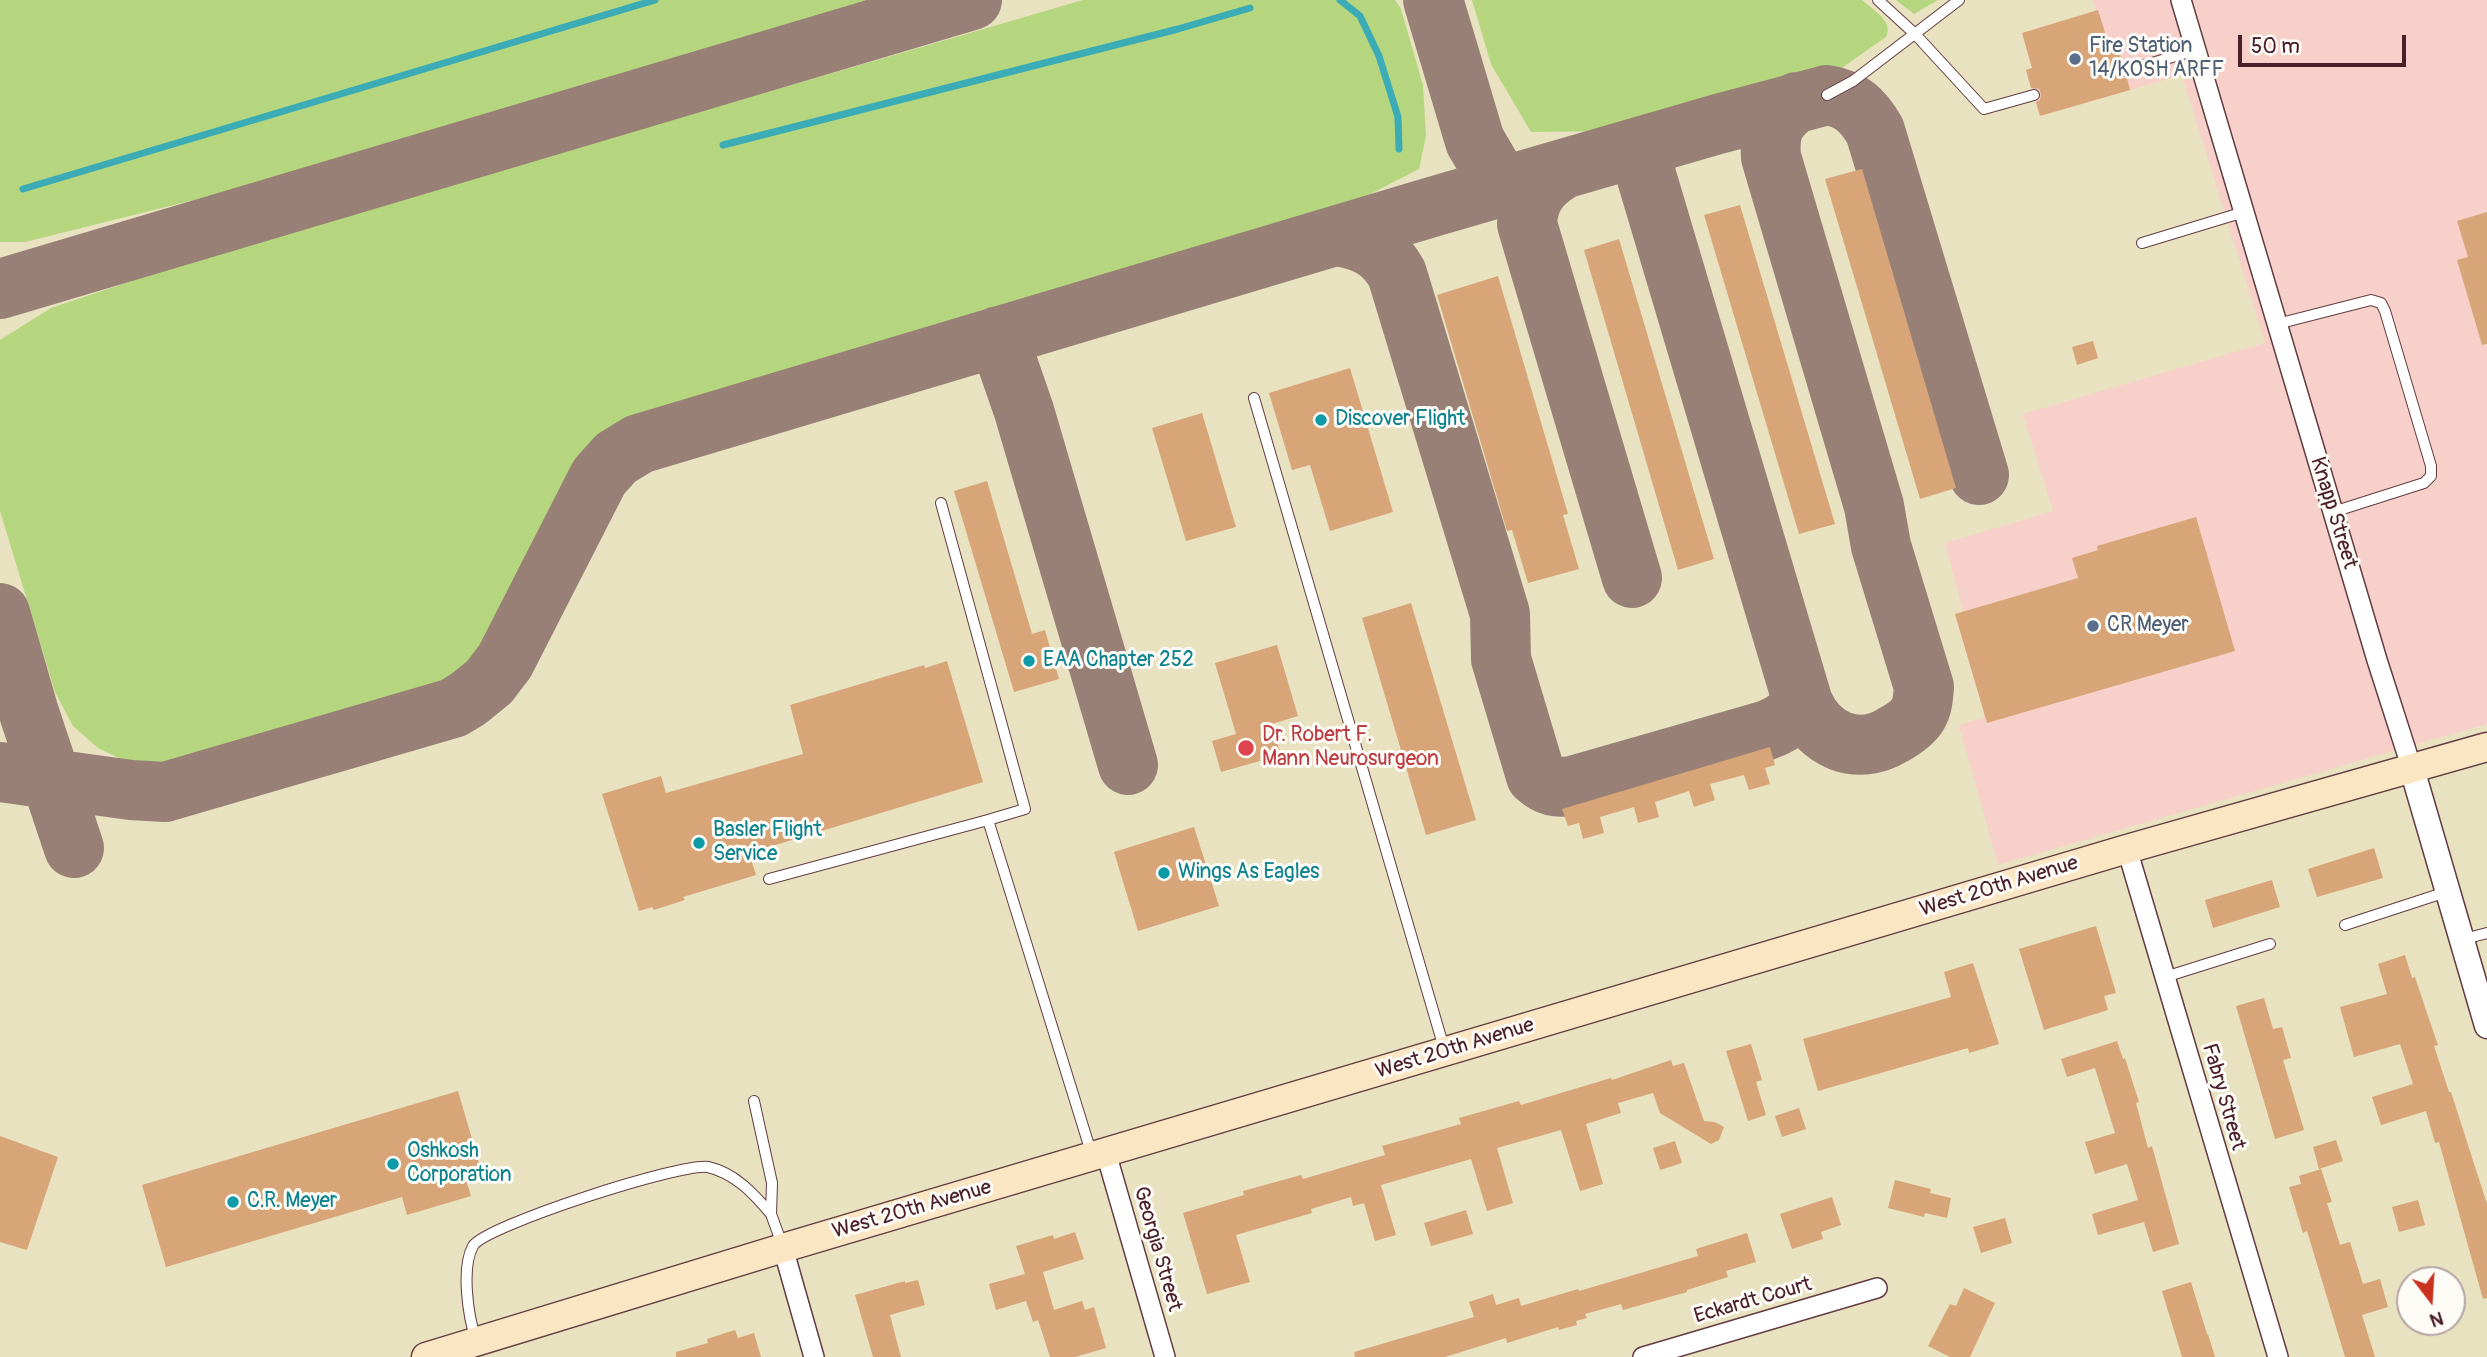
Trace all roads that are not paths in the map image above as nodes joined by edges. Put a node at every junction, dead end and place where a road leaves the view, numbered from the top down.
1 (1878, 0) edge
2 (1959, 0) edge
3 (2181, 0) edge
4 (1915, 34) junction
5 (2196, 50) junction
6 (2125, 71) dead end
7 (1826, 95) dead end
8 (2034, 95) dead end
9 (2244, 212) junction
10 (2142, 243) dead end
11 (2277, 324) junction
12 (1254, 398) dead end
13 (941, 503) dead end
14 (2333, 512) junction
15 (2487, 747) edge
16 (2412, 769) junction
17 (988, 820) junction
18 (2127, 849) junction
19 (769, 879) dead end
20 (2446, 892) junction
21 (2345, 925) dead end
22 (2487, 933) edge
23 (2461, 940) junction
24 (2270, 944) dead end
25 (2165, 977) junction
26 (2487, 1026) edge
27 (1445, 1052) junction
28 (754, 1101) dead end
29 (1099, 1155) junction
30 (771, 1214) junction
31 (783, 1248) junction
32 (1877, 1288) dead end
33 (466, 1349) edge
34 (426, 1357) edge
35 (814, 1357) edge
36 (1165, 1357) edge
37 (1643, 1357) edge
38 (2278, 1357) edge

1 - 4 lane
2 - 4 lane
3 - 5 street, Knapp Street
4 - 7 lane
4 - 8 lane
5 - 6 lane
5 - 9 street, Knapp Street
9 - 10 lane
9 - 11 street, Knapp Street
11 - 14 street, Knapp Street
11 - 14 lane
12 - 27 lane
13 - 17 lane
14 - 16 street, Knapp Street
15 - 16 main road, West 20th Avenue
16 - 18 main road, West 20th Avenue
16 - 20 street, Knapp Street
17 - 19 lane
17 - 29 lane
18 - 25 street, Fabry Street
18 - 27 main road, West 20th Avenue
20 - 21 lane
20 - 23 street, Knapp Street
22 - 23 lane
23 - 26 street, Knapp Street
24 - 25 lane
25 - 38 street, Fabry Street
27 - 29 main road, West 20th Avenue
28 - 30 lane
29 - 31 main road, West 20th Avenue
29 - 36 street, Georgia Street
30 - 31 lane
30 - 33 lane
31 - 33 main road, West 20th Avenue
31 - 35 street
32 - 37 street, Eckardt Court
33 - 34 main road, West 20th Avenue

